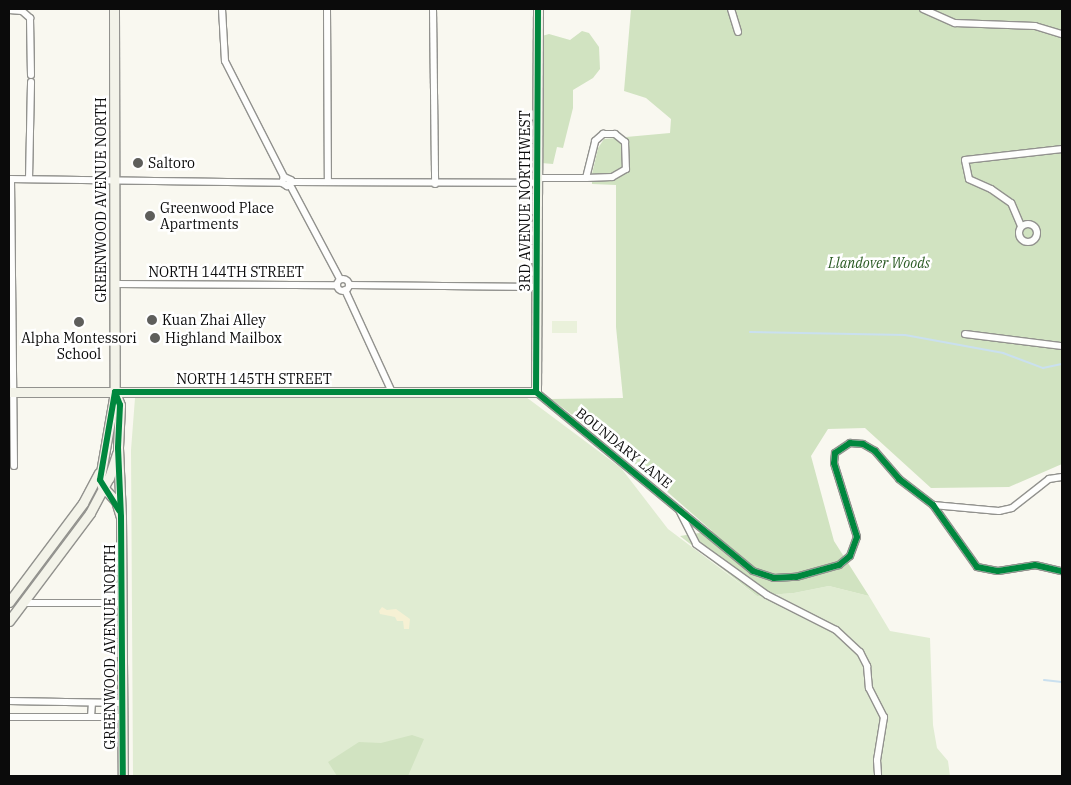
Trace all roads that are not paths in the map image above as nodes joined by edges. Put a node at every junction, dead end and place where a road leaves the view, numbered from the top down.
1 (114, 9) edge
2 (222, 9) edge
3 (327, 9) edge
4 (433, 9) edge
5 (538, 9) edge
6 (731, 9) edge
7 (923, 9) edge
8 (9, 10) edge
9 (738, 32) dead end
10 (1062, 34) edge
11 (1062, 149) edge
12 (586, 178) junction
13 (10, 179) edge
14 (29, 179) junction
15 (115, 179) junction
16 (283, 180) junction
17 (537, 181) junction
18 (328, 182) junction
19 (290, 184) junction
20 (435, 184) junction
21 (1022, 226) dead end
22 (338, 282) junction
23 (116, 284) junction
24 (538, 287) junction
25 (347, 288) junction
26 (965, 334) dead end
27 (1062, 346) edge
28 (12, 392) edge
29 (115, 392) junction
30 (392, 392) junction
31 (536, 392) junction
32 (118, 448) junction
33 (14, 466) dead end
34 (100, 470) junction
35 (1062, 477) edge
36 (104, 488) junction
37 (933, 505) junction
38 (679, 509) junction
39 (121, 517) junction
40 (1062, 571) edge
41 (9, 602) edge
42 (22, 603) junction
43 (122, 604) junction
44 (9, 620) edge
45 (9, 701) edge
46 (92, 702) junction
47 (122, 703) junction
48 (9, 717) edge
49 (91, 718) junction
50 (122, 718) junction
51 (123, 776) edge
52 (878, 776) edge

1 - 15 street, GREENWOOD AVENUE NORTH
2 - 16 street
3 - 18 street
4 - 20 street
5 - 17 street, 3RD AVENUE NORTHWEST
6 - 9 street
7 - 10 street
8 - 14 street
11 - 21 street
12 - 12 street
12 - 17 street
13 - 14 street
13 - 28 street
14 - 15 street
15 - 16 street
15 - 23 street, GREENWOOD AVENUE NORTH
16 - 19 street
17 - 20 street
17 - 24 street, 3RD AVENUE NORTHWEST
18 - 19 street
18 - 20 street
19 - 22 street
22 - 23 street, NORTH 144TH STREET
22 - 25 street
22 - 25 street
23 - 29 street, GREENWOOD AVENUE NORTH
24 - 25 street
24 - 31 street, 3RD AVENUE NORTHWEST
25 - 30 street
26 - 27 street
28 - 29 street, NORTH 145TH STREET
28 - 33 street
29 - 30 street, NORTH 145TH STREET
29 - 32 street, GREENWOOD AVENUE NORTH
29 - 34 street, GREENWOOD AVENUE NORTH
30 - 31 street, NORTH 145TH STREET
31 - 38 street, BOUNDARY LANE
32 - 36 street
32 - 39 street, GREENWOOD AVENUE NORTH
34 - 36 street, GREENWOOD AVENUE NORTH
34 - 41 street
35 - 37 street
36 - 39 street, GREENWOOD AVENUE NORTH
36 - 42 street
37 - 38 street, BOUNDARY LANE
37 - 40 street
38 - 52 street, BOUNDARY LANE
39 - 43 street, GREENWOOD AVENUE NORTH
42 - 43 street
42 - 44 street
43 - 47 street, GREENWOOD AVENUE NORTH
45 - 46 street
46 - 47 street
46 - 49 street
47 - 50 street, GREENWOOD AVENUE NORTH
48 - 49 street
49 - 50 street
50 - 51 street, GREENWOOD AVENUE NORTH

